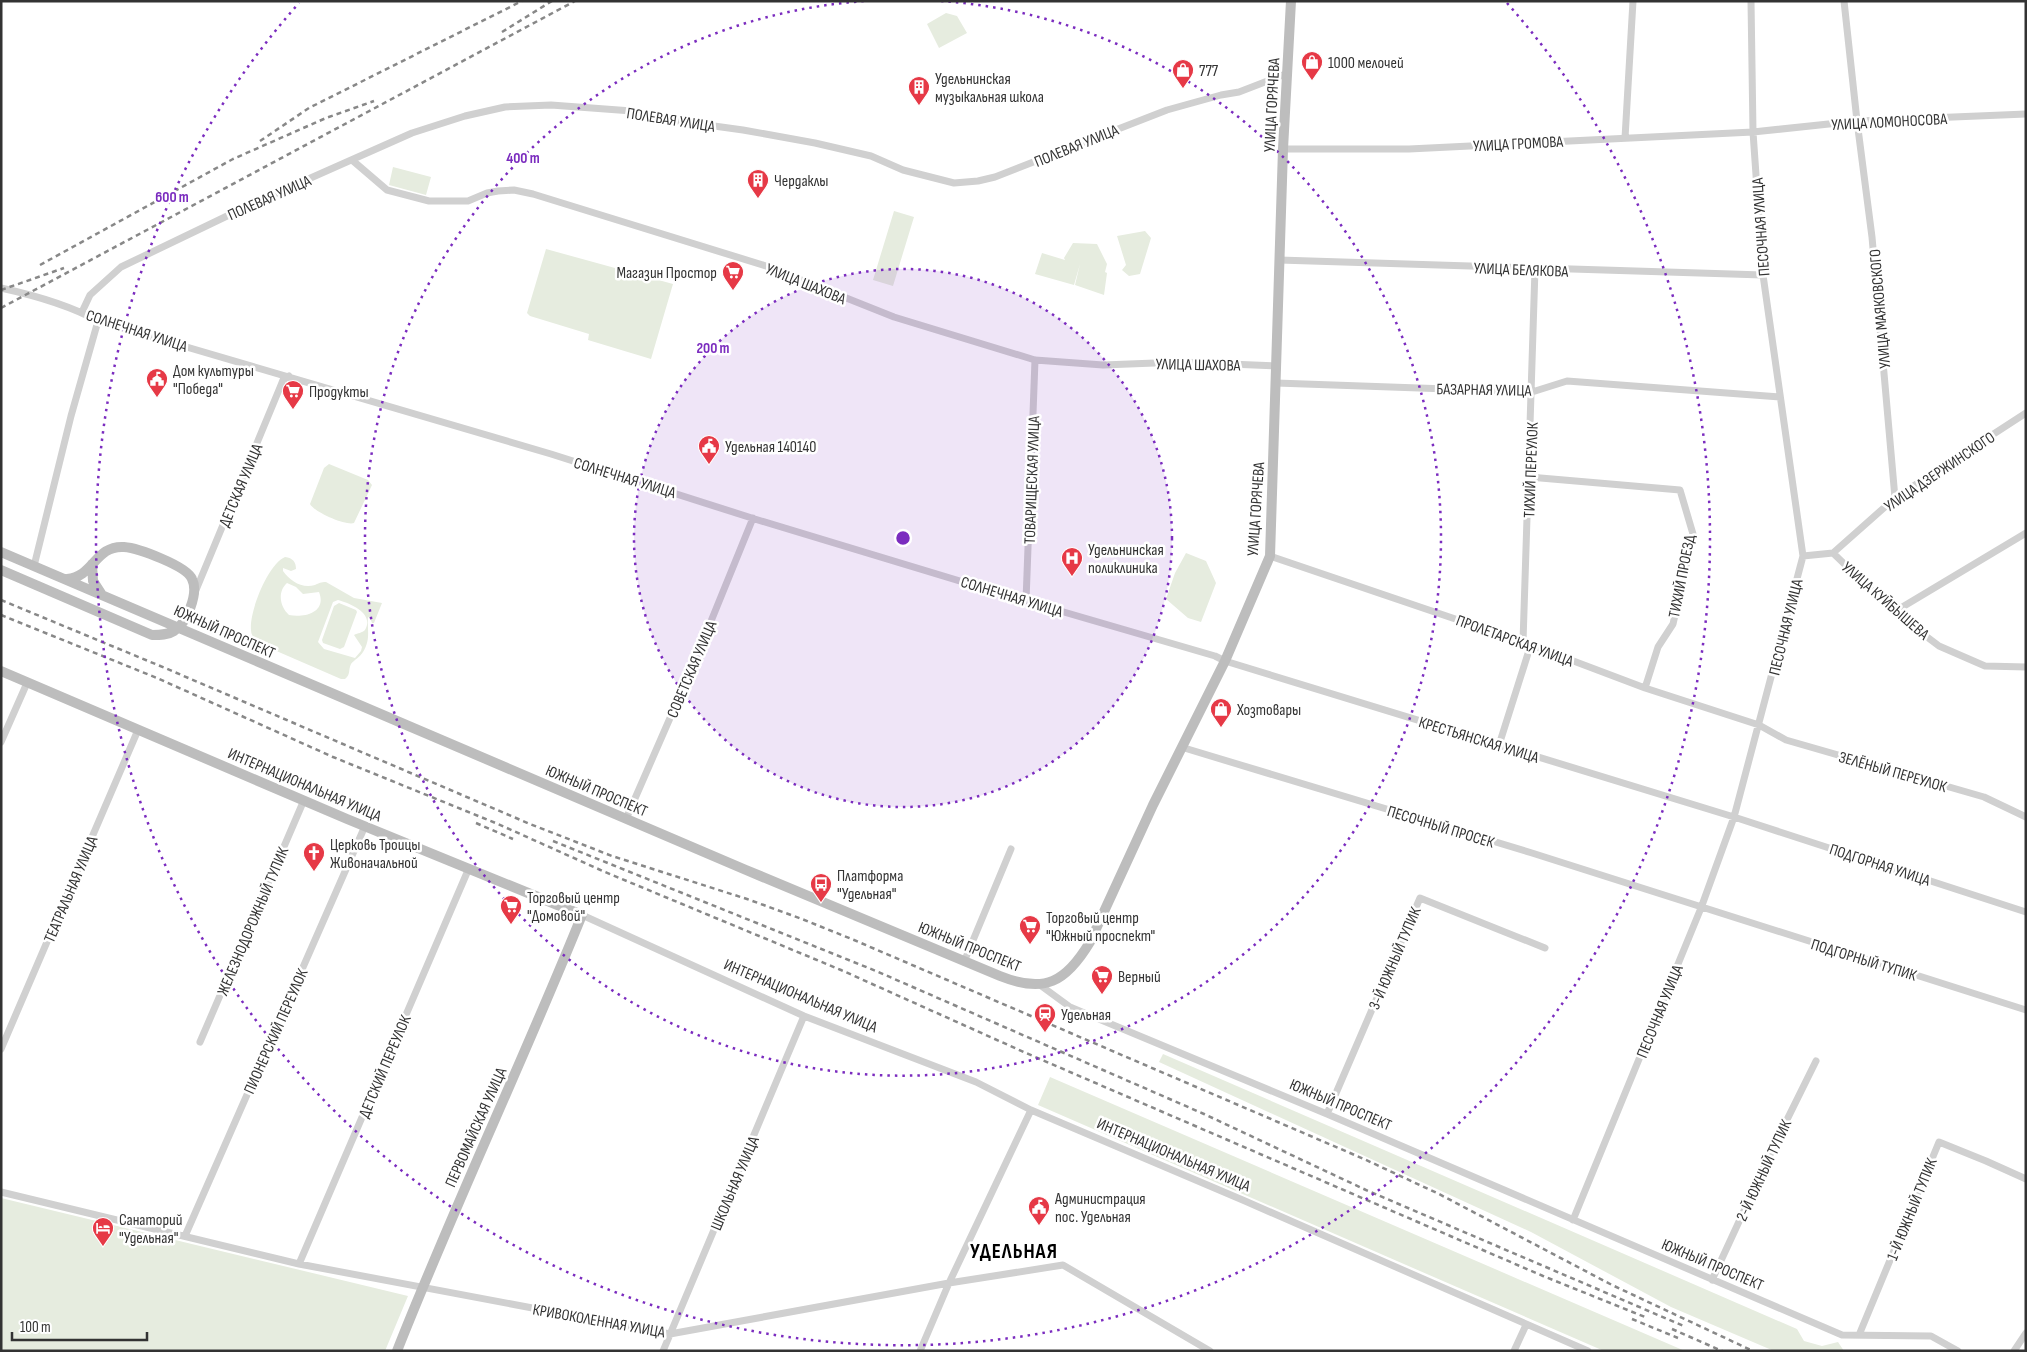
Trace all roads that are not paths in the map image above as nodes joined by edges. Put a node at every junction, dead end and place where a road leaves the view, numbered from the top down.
1 (1291, 1) edge
2 (1633, 1) edge
3 (1751, 1) edge
4 (1844, 1) edge
5 (1288, 73) junction
6 (2026, 114) edge
7 (1857, 121) junction
8 (1753, 132) junction
9 (1625, 138) junction
10 (1283, 149) junction
11 (352, 160) junction
12 (1279, 260) junction
13 (1535, 269) junction
14 (1763, 275) junction
15 (1, 288) edge
16 (82, 312) junction
17 (98, 321) junction
18 (1035, 360) junction
19 (1277, 366) junction
20 (289, 376) junction
21 (1276, 384) junction
22 (1532, 392) junction
23 (1780, 397) junction
24 (2026, 413) edge
25 (1530, 477) junction
26 (1895, 498) junction
27 (753, 518) junction
28 (2026, 533) edge
29 (1, 552) edge
30 (1833, 553) junction
31 (1270, 556) junction
32 (1803, 556) junction
33 (92, 564) junction
34 (34, 566) junction
35 (2, 570) edge
36 (65, 579) junction
37 (102, 595) junction
38 (194, 596) junction
39 (1026, 601) junction
40 (1894, 612) junction
41 (179, 627) junction
42 (1527, 643) junction
43 (1225, 661) junction
44 (2026, 666) edge
45 (1, 671) edge
46 (27, 683) junction
47 (1644, 688) junction
48 (1759, 725) junction
49 (138, 730) junction
50 (1, 742) edge
51 (1499, 745) junction
52 (1181, 747) junction
53 (304, 800) junction
54 (1734, 817) junction
55 (2026, 817) edge
56 (626, 819) junction
57 (365, 826) junction
58 (1011, 849) dead end
59 (469, 868) junction
60 (1701, 908) junction
61 (2026, 912) edge
62 (582, 915) junction
63 (1545, 948) dead end
64 (964, 962) junction
65 (1040, 984) junction
66 (2026, 1010) edge
67 (804, 1016) junction
68 (200, 1042) dead end
69 (1, 1049) edge
70 (1816, 1061) dead end
71 (1031, 1110) junction
72 (1327, 1114) junction
73 (2026, 1179) edge
74 (1, 1192) edge
75 (1573, 1220) junction
76 (185, 1236) junction
77 (299, 1264) junction
78 (1712, 1280) junction
79 (949, 1283) junction
80 (422, 1287) junction
81 (1526, 1325) junction
82 (670, 1334) junction
83 (2026, 1334) edge
84 (1859, 1335) junction
85 (397, 1351) edge
86 (663, 1351) edge
87 (920, 1351) edge
88 (1210, 1351) edge
89 (1514, 1351) edge
90 (1588, 1351) edge
91 (1958, 1351) edge
92 (2014, 1351) edge

1 - 5 main road, УЛИЦА ГОРЯЧЕВА
2 - 9 street
3 - 8 street, ПЕСОЧНАЯ УЛИЦА
4 - 7 street, УЛИЦА МАЯКОВСКОГО
5 - 10 main road, УЛИЦА ГОРЯЧЕВА
5 - 11 street, ПОЛЕВАЯ УЛИЦА
6 - 7 street, УЛИЦА ЛОМОНОСОВА
7 - 8 street, УЛИЦА ЛОМОНОСОВА
7 - 26 street, УЛИЦА МАЯКОВСКОГО
8 - 9 street, УЛИЦА ГРОМОВА
8 - 14 street, ПЕСОЧНАЯ УЛИЦА
9 - 10 street, УЛИЦА ГРОМОВА
10 - 12 main road, УЛИЦА ГОРЯЧЕВА
11 - 16 street, ПОЛЕВАЯ УЛИЦА
11 - 18 street, УЛИЦА ШАХОВА
12 - 13 street, УЛИЦА БЕЛЯКОВА
12 - 19 main road, УЛИЦА ГОРЯЧЕВА
13 - 14 street, УЛИЦА БЕЛЯКОВА
13 - 22 street, ТИХИЙ ПЕРЕУЛОК
14 - 23 street, ПЕСОЧНАЯ УЛИЦА
15 - 16 street, СОЛНЕЧНАЯ УЛИЦА
16 - 17 street, СОЛНЕЧНАЯ УЛИЦА
17 - 20 street, СОЛНЕЧНАЯ УЛИЦА
17 - 34 street
18 - 19 street, УЛИЦА ШАХОВА
18 - 39 street, ТОВАРИЩЕСКАЯ УЛИЦА
19 - 21 main road, УЛИЦА ГОРЯЧЕВА
20 - 27 street, СОЛНЕЧНАЯ УЛИЦА
20 - 38 street, ДЕТСКАЯ УЛИЦА
21 - 22 street, БАЗАРНАЯ УЛИЦА
21 - 31 main road, УЛИЦА ГОРЯЧЕВА
22 - 23 street, БАЗАРНАЯ УЛИЦА
22 - 25 street, ТИХИЙ ПЕРЕУЛОК
23 - 32 street, ПЕСОЧНАЯ УЛИЦА
24 - 26 street, УЛИЦА ДЗЕРЖИНСКОГО
25 - 42 street, ТИХИЙ ПЕРЕУЛОК
25 - 47 street, ТИХИЙ ПРОЕЗД
26 - 30 street, УЛИЦА ДЗЕРЖИНСКОГО
27 - 39 street, СОЛНЕЧНАЯ УЛИЦА
27 - 56 street, СОВЕТСКАЯ УЛИЦА
28 - 40 street
29 - 34 main road, ЮЖНЫЙ ПРОСПЕКТ
30 - 32 street, УЛИЦА КУЙБЫШЕВА
30 - 40 street, УЛИЦА КУЙБЫШЕВА
31 - 42 street, ПРОЛЕТАРСКАЯ УЛИЦА
31 - 43 main road, УЛИЦА ГОРЯЧЕВА
32 - 48 street, ПЕСОЧНАЯ УЛИЦА
33 - 36 main road
33 - 37 main road
33 - 38 main road
34 - 36 main road, ЮЖНЫЙ ПРОСПЕКТ
35 - 41 main road
36 - 37 main road, ЮЖНЫЙ ПРОСПЕКТ
37 - 41 main road, ЮЖНЫЙ ПРОСПЕКТ
38 - 41 main road
39 - 43 street, СОЛНЕЧНАЯ УЛИЦА
40 - 44 street, УЛИЦА КУЙБЫШЕВА
41 - 56 main road, ЮЖНЫЙ ПРОСПЕКТ
42 - 47 street, ПРОЛЕТАРСКАЯ УЛИЦА
42 - 51 street, ТИХИЙ ПЕРЕУЛОК
43 - 51 street, КРЕСТЬЯНСКАЯ УЛИЦА
43 - 52 main road, УЛИЦА ГОРЯЧЕВА
45 - 46 main road, ИНТЕРНАЦИОНАЛЬНАЯ УЛИЦА
46 - 49 main road, ИНТЕРНАЦИОНАЛЬНАЯ УЛИЦА
46 - 50 street
47 - 48 street, ПРОЛЕТАРСКАЯ УЛИЦА
48 - 54 street, ПЕСОЧНАЯ УЛИЦА
48 - 55 street, ЗЕЛЁНЫЙ ПЕРЕУЛОК
49 - 53 main road, ИНТЕРНАЦИОНАЛЬНАЯ УЛИЦА
49 - 69 street, ТЕАТРАЛЬНАЯ УЛИЦА
51 - 54 street, КРЕСТЬЯНСКАЯ УЛИЦА
52 - 60 street, ПЕСОЧНЫЙ ПРОСЕК
52 - 65 main road, УЛИЦА ГОРЯЧЕВА
53 - 57 main road, ИНТЕРНАЦИОНАЛЬНАЯ УЛИЦА
53 - 68 street, ЖЕЛЕЗНОДОРОЖНЫЙ ТУПИК
54 - 60 street, ПЕСОЧНАЯ УЛИЦА
54 - 61 street, ПОДГОРНАЯ УЛИЦА
56 - 64 main road, ЮЖНЫЙ ПРОСПЕКТ
57 - 59 main road, ИНТЕРНАЦИОНАЛЬНАЯ УЛИЦА
57 - 76 street, ПИОНЕРСКИЙ ПЕРЕУЛОК
58 - 64 street
59 - 62 main road, ИНТЕРНАЦИОНАЛЬНАЯ УЛИЦА
59 - 77 street, ДЕТСКИЙ ПЕРЕУЛОК
60 - 66 street, ПОДГОРНЫЙ ТУПИК
60 - 75 street, ПЕСОЧНАЯ УЛИЦА
62 - 67 street, ИНТЕРНАЦИОНАЛЬНАЯ УЛИЦА
62 - 80 main road, ПЕРВОМАЙСКАЯ УЛИЦА
63 - 72 street, 3-Й ЮЖНЫЙ ТУПИК
64 - 65 main road, ЮЖНЫЙ ПРОСПЕКТ
65 - 72 street, ЮЖНЫЙ ПРОСПЕКТ
67 - 71 street, ИНТЕРНАЦИОНАЛЬНАЯ УЛИЦА
67 - 82 street, ШКОЛЬНАЯ УЛИЦА
70 - 78 street, 2-Й ЮЖНЫЙ ТУПИК
71 - 79 street
71 - 81 street, ИНТЕРНАЦИОНАЛЬНАЯ УЛИЦА
72 - 75 street, ЮЖНЫЙ ПРОСПЕКТ
73 - 84 street, 1-Й ЮЖНЫЙ ТУПИК
74 - 76 street, КРИВОКОЛЕННАЯ УЛИЦА
75 - 78 street, ЮЖНЫЙ ПРОСПЕКТ
76 - 77 street, КРИВОКОЛЕННАЯ УЛИЦА
77 - 80 street, КРИВОКОЛЕННАЯ УЛИЦА
78 - 84 street, ЮЖНЫЙ ПРОСПЕКТ
79 - 82 street, КРИВОКОЛЕННАЯ УЛИЦА
79 - 87 street
79 - 88 street, КРИВОКОЛЕННАЯ УЛИЦА
80 - 82 street, КРИВОКОЛЕННАЯ УЛИЦА
80 - 85 main road, ПЕРВОМАЙСКАЯ УЛИЦА
81 - 89 street
81 - 90 street, ИНТЕРНАЦИОНАЛЬНАЯ УЛИЦА
82 - 86 street, ШКОЛЬНАЯ УЛИЦА
83 - 92 street
84 - 91 street, ЮЖНЫЙ ПРОСПЕКТ

